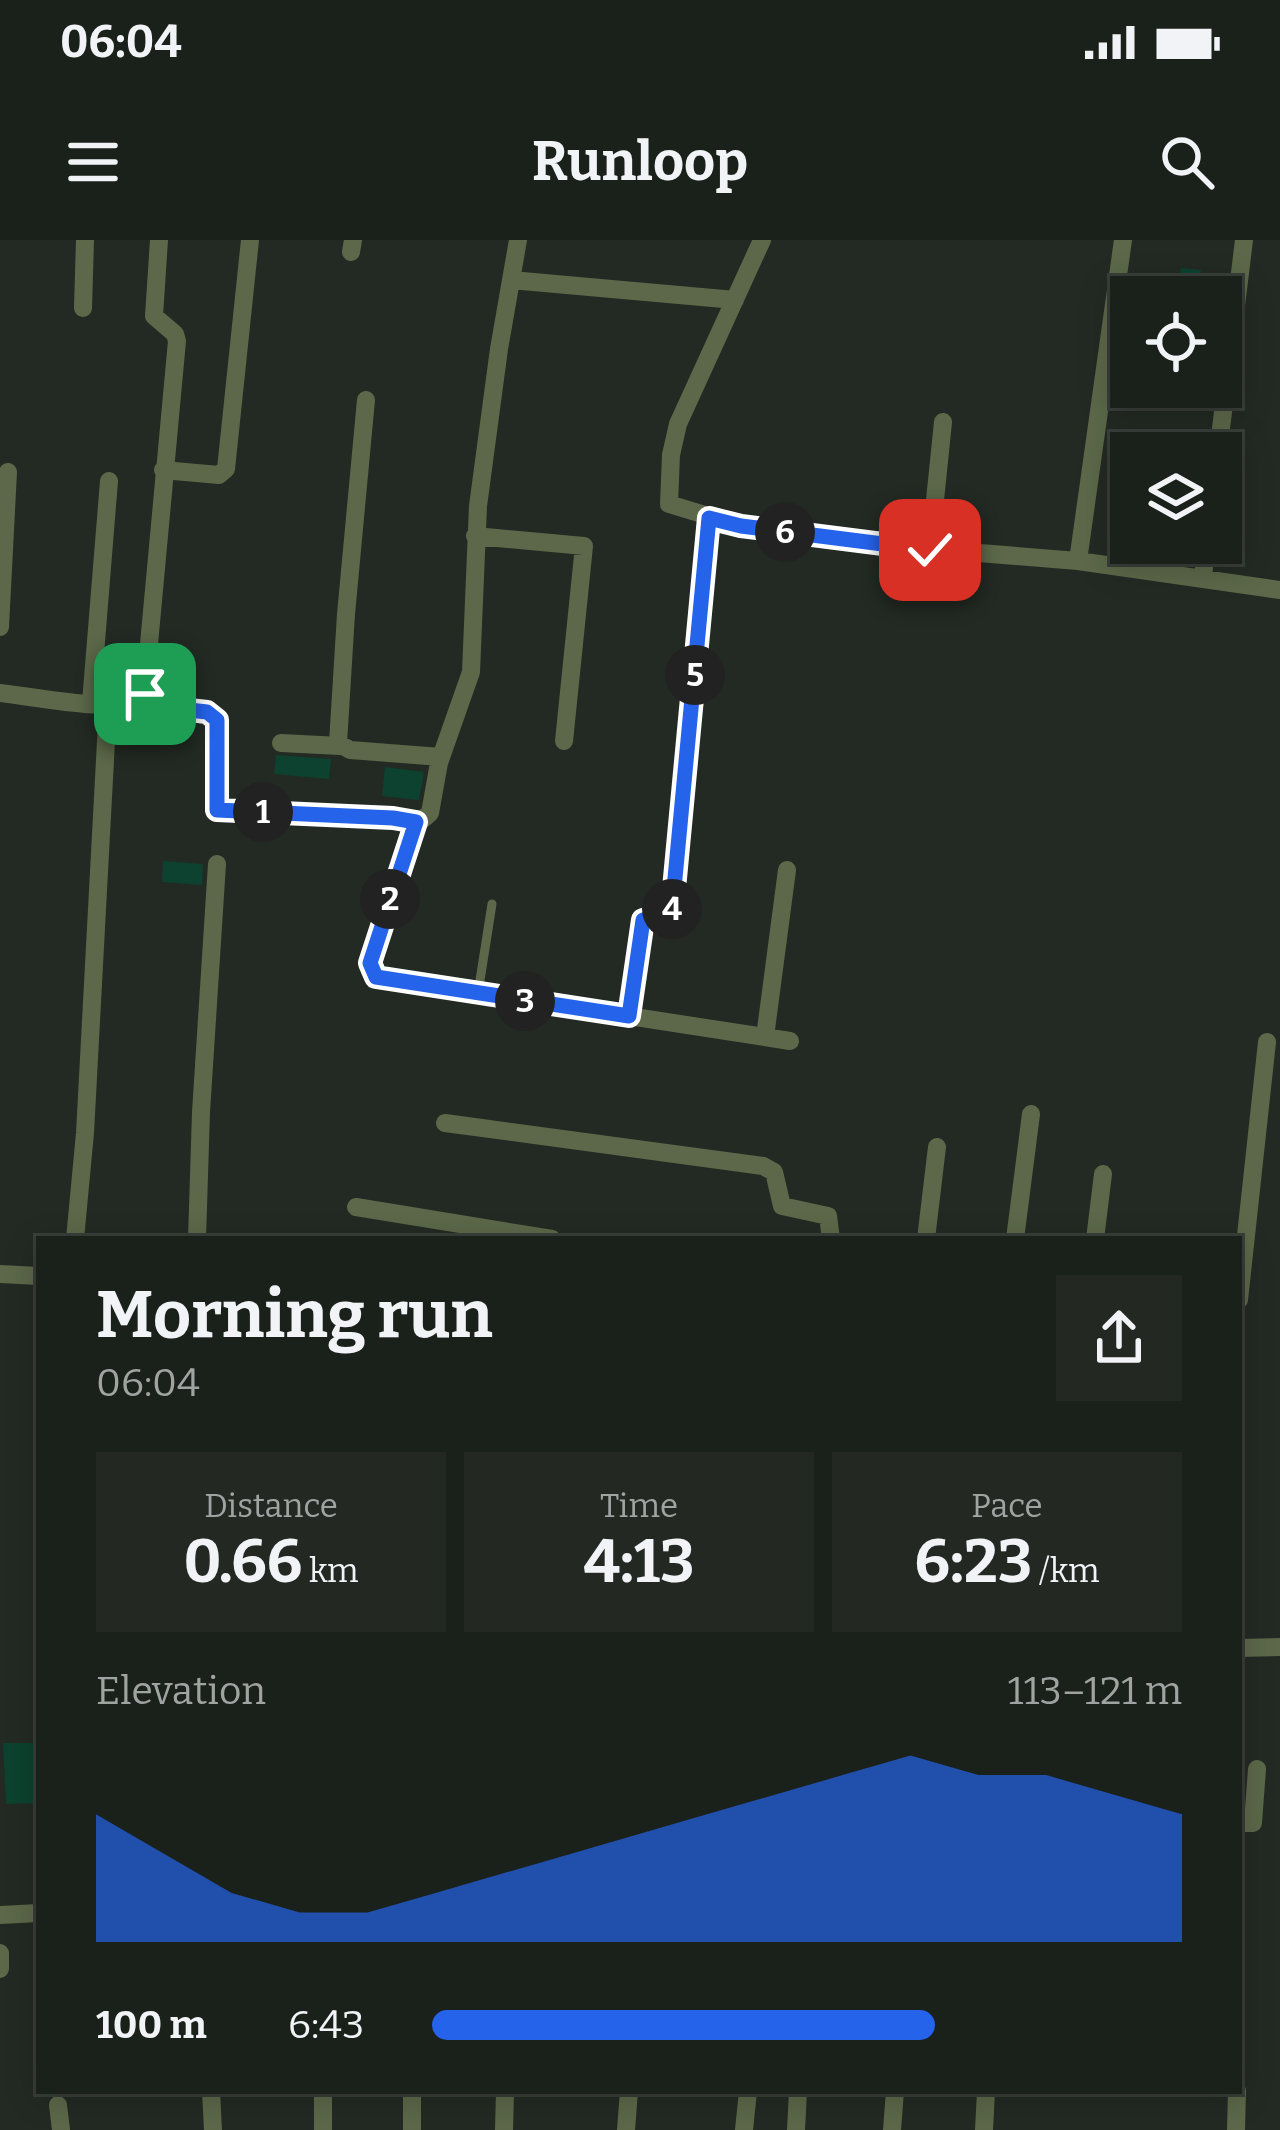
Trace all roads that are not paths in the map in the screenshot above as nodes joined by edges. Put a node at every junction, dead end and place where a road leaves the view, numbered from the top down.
1 (86, 240) edge
2 (159, 240) edge
3 (250, 240) edge
4 (518, 240) edge
5 (762, 240) edge
6 (1123, 240) edge
7 (1244, 240) edge
8 (511, 280) junction
9 (735, 300) junction
10 (83, 308) dead end
11 (366, 400) dead end
12 (943, 422) dead end
13 (1221, 432) edge
14 (163, 470) junction
15 (8, 472) dead end
16 (109, 481) dead end
17 (709, 518) junction
18 (476, 536) junction
19 (930, 550) junction
20 (1078, 561) junction
21 (1204, 564) edge
22 (1203, 576) junction
23 (1280, 590) edge
24 (0, 627) edge
25 (0, 693) edge
26 (100, 703) junction
27 (136, 704) junction
28 (564, 741) dead end
29 (281, 743) dead end
30 (340, 746) junction
31 (441, 757) junction
32 (416, 822) junction
33 (217, 864) dead end
34 (787, 870) dead end
35 (492, 904) dead end
36 (478, 994) junction
37 (629, 1016) junction
38 (765, 1037) junction
39 (790, 1041) dead end
40 (1267, 1042) dead end
41 (1031, 1114) dead end
42 (445, 1123) dead end
43 (938, 1147) dead end
44 (1103, 1174) dead end
45 (356, 1207) dead end
46 (432, 1229) edge
47 (75, 1236) edge
48 (197, 1236) edge
49 (516, 1236) edge
50 (831, 1236) edge
51 (926, 1236) edge
52 (1016, 1236) edge
53 (1095, 1236) edge
54 (1242, 1272) edge
55 (0, 1274) edge
56 (36, 1276) edge
57 (1280, 1646) edge
58 (1242, 1648) edge
59 (1257, 1769) dead end
60 (1242, 1822) edge
61 (36, 1913) edge
62 (0, 1915) edge
63 (0, 1953) edge
64 (0, 1969) edge
65 (211, 2094) edge
66 (323, 2094) edge
67 (412, 2094) edge
68 (505, 2094) edge
69 (628, 2094) edge
70 (748, 2094) edge
71 (798, 2094) edge
72 (895, 2094) edge
73 (986, 2094) edge
74 (1237, 2094) edge
75 (58, 2105) dead end
76 (61, 2130) edge
77 (213, 2130) edge
78 (323, 2130) edge
79 (412, 2130) edge
80 (504, 2130) edge
81 (626, 2130) edge
82 (744, 2130) edge
83 (796, 2130) edge
84 (892, 2130) edge
85 (984, 2130) edge
86 (1236, 2130) edge

1 - 10 street
2 - 14 street
3 - 14 street
4 - 8 street
5 - 9 street
6 - 20 street
7 - 13 street
8 - 9 street
8 - 18 street
9 - 17 street
11 - 30 street
12 - 19 street
14 - 27 street
15 - 24 street
16 - 26 street
17 - 19 street
17 - 37 street
18 - 28 street
18 - 31 street
19 - 20 street
20 - 22 street
21 - 22 street
22 - 23 street
25 - 26 street
26 - 27 street
26 - 47 street
27 - 32 street
29 - 30 street
30 - 31 street
31 - 32 street
32 - 36 street
33 - 48 street
34 - 38 street
35 - 36 lane
36 - 37 street
37 - 38 street
38 - 39 street
40 - 54 street
41 - 52 street
42 - 50 street
43 - 51 street
44 - 53 street
45 - 46 street
46 - 49 street
55 - 56 street
57 - 58 street
59 - 60 street
61 - 62 street
63 - 64 street
65 - 77 street
66 - 78 street
67 - 79 street
68 - 80 street
69 - 81 street
70 - 82 street
71 - 83 street
72 - 84 street
73 - 85 street
74 - 86 street
75 - 76 street

